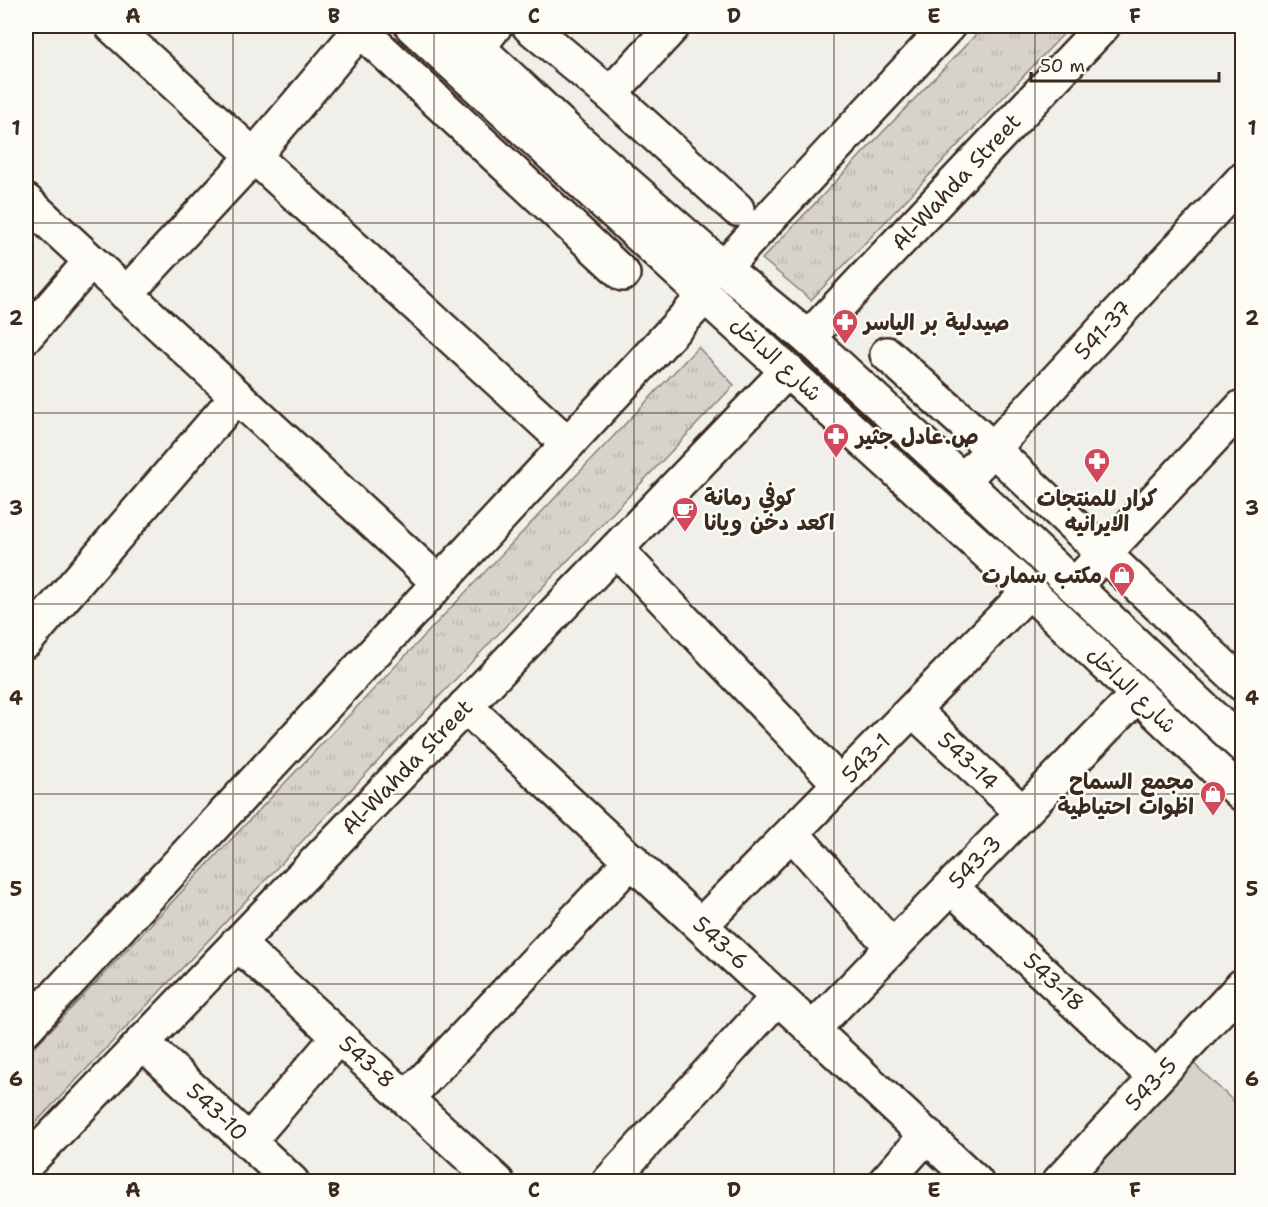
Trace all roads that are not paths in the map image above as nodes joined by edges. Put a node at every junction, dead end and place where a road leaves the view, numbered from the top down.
1 (112, 26) edge
2 (412, 26) edge
3 (455, 26) edge
4 (529, 26) edge
5 (673, 26) edge
6 (948, 26) edge
7 (1103, 26) edge
8 (358, 27) edge
9 (476, 46) edge
10 (430, 93) junction
11 (610, 94) junction
12 (253, 157) junction
13 (1242, 180) edge
14 (26, 201) edge
15 (737, 209) dead end
16 (91, 261) junction
17 (723, 268) junction
18 (623, 274) dead end
19 (126, 294) junction
20 (705, 296) junction
21 (26, 336) edge
22 (808, 338) junction
23 (887, 354) dead end
24 (788, 370) junction
25 (237, 396) junction
26 (1242, 407) edge
27 (568, 444) junction
28 (993, 449) junction
29 (963, 481) junction
30 (616, 549) junction
31 (1103, 555) junction
32 (439, 583) junction
33 (1074, 586) junction
34 (1029, 591) junction
35 (26, 641) edge
36 (1240, 677) edge
37 (1137, 695) junction
38 (465, 706) junction
39 (913, 710) junction
40 (1204, 710) junction
41 (1242, 745) edge
42 (840, 784) junction
43 (1242, 794) edge
44 (1023, 813) junction
45 (792, 833) junction
46 (632, 860) junction
47 (951, 887) junction
48 (701, 925) junction
49 (237, 943) junction
50 (892, 947) junction
51 (1242, 986) edge
52 (778, 996) junction
53 (26, 1028) edge
54 (813, 1029) junction
55 (339, 1036) junction
56 (142, 1042) junction
57 (1156, 1078) junction
58 (407, 1098) junction
59 (927, 1135) junction
60 (249, 1142) junction
61 (26, 1164) edge
62 (292, 1182) edge
63 (497, 1182) edge
64 (609, 1182) edge
65 (885, 1182) edge
66 (976, 1182) edge
67 (1059, 1182) edge

1 - 12 street
2 - 9 street, شارع الداخل
3 - 9 street, شارع الداخل
4 - 11 street
5 - 11 street
6 - 17 street
7 - 22 street, Al-Wahda Street
8 - 10 street
8 - 12 street
9 - 10 street
9 - 17 street, شارع الداخل
9 - 20 street, شارع الداخل
10 - 18 street
11 - 15 street
12 - 19 street
12 - 27 street
13 - 28 street, 541-37
14 - 16 street
16 - 19 street
16 - 21 street
17 - 22 street, شارع الداخل
19 - 25 street
20 - 24 street, شارع الداخل
20 - 27 street
22 - 29 street, شارع الداخل
23 - 28 street
24 - 30 street, Al-Wahda Street
24 - 34 street, شارع الداخل
25 - 32 street
25 - 35 street
26 - 31 street
27 - 32 street
28 - 29 street, 541-37
28 - 31 street
29 - 33 street, شارع الداخل
30 - 38 street, Al-Wahda Street
30 - 42 street
31 - 33 street
31 - 36 street
32 - 53 street
33 - 40 street, شارع الداخل
34 - 37 street, شارع الداخل
34 - 39 street, 543-1
36 - 40 street
37 - 43 street, شارع الداخل
37 - 44 street, 543-3
38 - 46 street, 543-6
38 - 49 street, Al-Wahda Street
39 - 42 street, 543-1
39 - 44 street, 543-14
40 - 41 street, شارع الداخل
42 - 45 street, 543-1
44 - 47 street, 543-3
45 - 48 street, 543-1
45 - 50 street
46 - 48 street, 543-6
46 - 58 street
47 - 50 street, 543-3
47 - 57 street, 543-18
48 - 52 street, 543-6
49 - 55 street, 543-8
49 - 56 street, Al-Wahda Street
50 - 54 street, 543-3
51 - 57 street, 543-5
52 - 54 street, 543-6
52 - 64 street
54 - 59 street, 543-6
55 - 58 street, 543-8
55 - 60 street
56 - 60 street, 543-10
56 - 61 street, Al-Wahda Street
57 - 67 street, 543-5
58 - 63 street, 543-8
59 - 65 street
59 - 66 street, 543-6
60 - 62 street, 543-10

